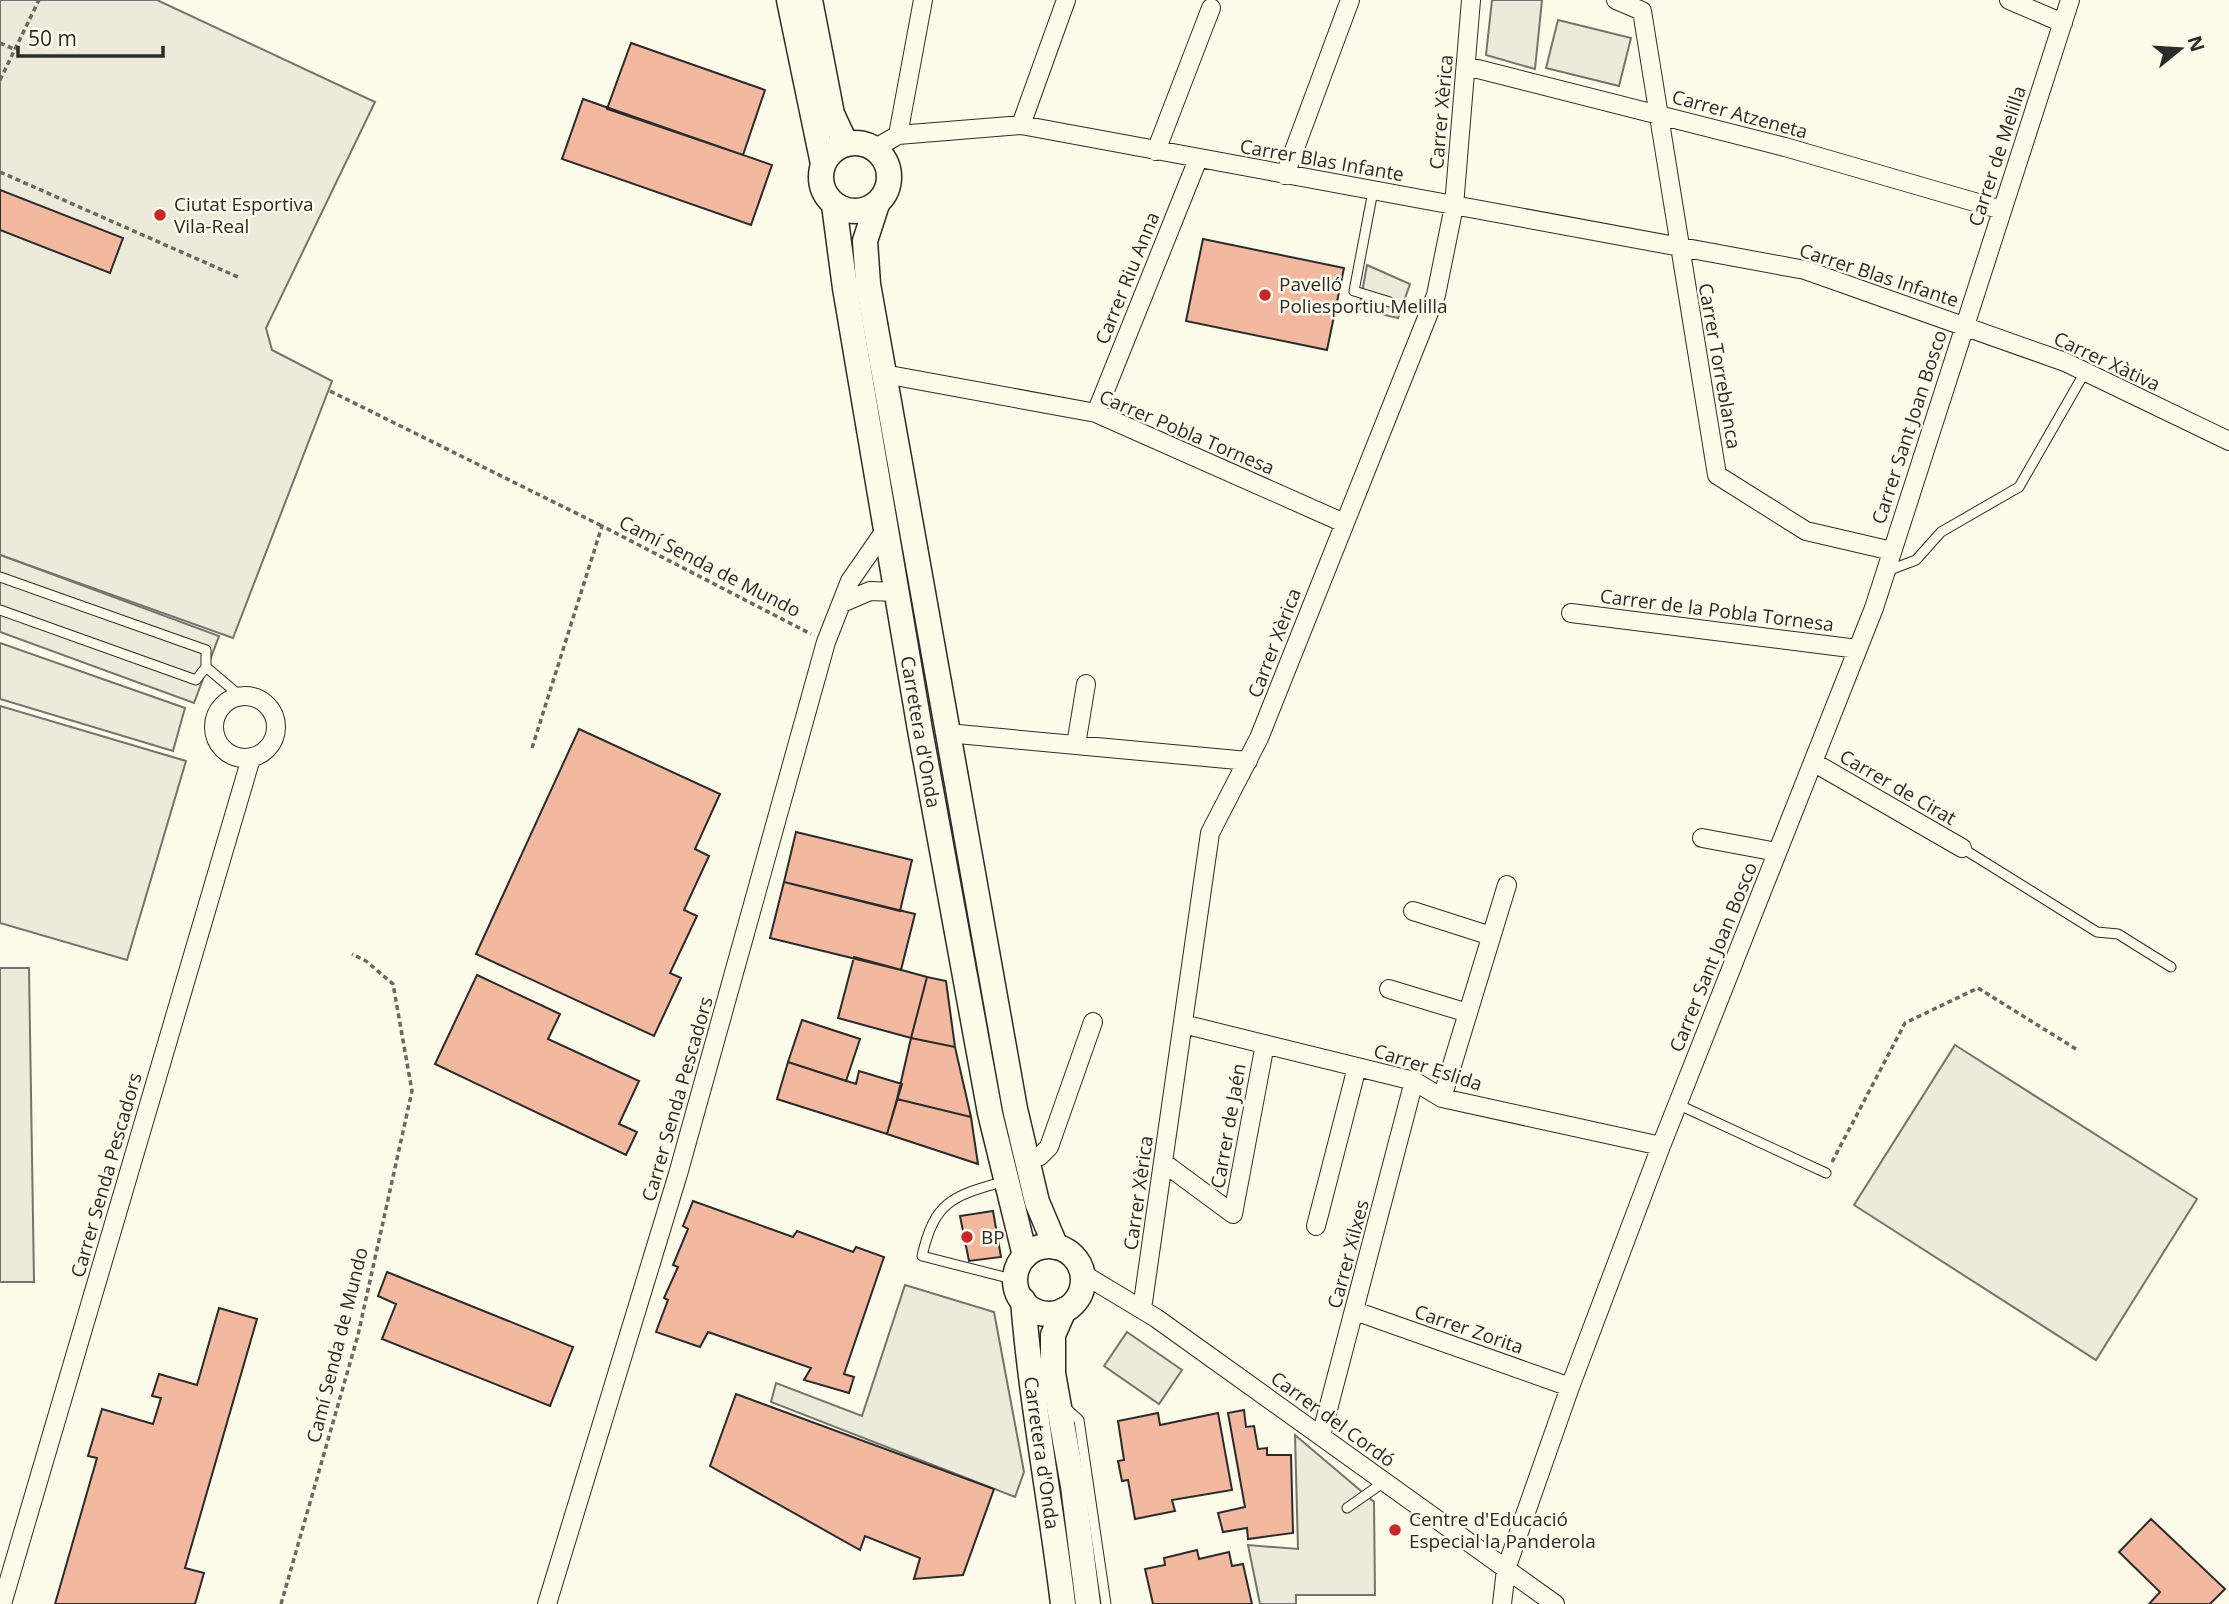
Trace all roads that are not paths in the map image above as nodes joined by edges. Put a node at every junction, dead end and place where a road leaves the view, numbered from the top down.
1 (789, 0) edge
2 (810, 0) edge
3 (923, 0) edge
4 (1066, 0) edge
5 (1471, 0) edge
6 (1616, 0) edge
7 (2008, 0) edge
8 (2070, 0) edge
9 (1344, 2) edge
10 (1211, 8) dead end
11 (2063, 23) junction
12 (1466, 66) junction
13 (1658, 114) junction
14 (1021, 125) junction
15 (898, 135) junction
16 (846, 144) junction
17 (874, 149) junction
18 (1156, 151) junction
19 (1198, 159) junction
20 (823, 164) junction
21 (1285, 175) junction
22 (1373, 191) junction
23 (877, 204) junction
24 (834, 205) junction
25 (1454, 206) junction
26 (2001, 210) junction
27 (1679, 247) junction
28 (1390, 302) dead end
29 (1964, 325) junction
30 (2085, 372) junction
31 (884, 374) junction
32 (1096, 413) junction
33 (2229, 441) edge
34 (1344, 523) junction
35 (886, 529) junction
36 (1892, 551) junction
37 (1886, 571) junction
38 (0, 577) edge
39 (897, 592) junction
40 (842, 603) junction
41 (0, 610) edge
42 (1571, 613) dead end
43 (1858, 649) junction
44 (206, 667) junction
45 (1086, 684) dead end
46 (239, 695) junction
47 (947, 733) junction
48 (1076, 745) junction
49 (251, 758) junction
50 (1248, 761) junction
51 (1813, 762) junction
52 (1702, 838) dead end
53 (1962, 848) joint
54 (1777, 852) junction
55 (1507, 885) dead end
56 (1413, 911) dead end
57 (1491, 936) junction
58 (2171, 967) dead end
59 (1389, 989) dead end
60 (1468, 1013) junction
61 (1093, 1022) dead end
62 (1183, 1024) junction
63 (1265, 1044) junction
64 (1357, 1067) junction
65 (1414, 1081) junction
66 (1442, 1098) junction
67 (1677, 1104) junction
68 (1661, 1146) junction
69 (1026, 1161) junction
70 (1164, 1163) junction
71 (1826, 1173) road end
72 (1005, 1181) junction
73 (1316, 1226) dead end
74 (1056, 1247) junction
75 (1025, 1256) junction
76 (1083, 1274) junction
77 (1019, 1290) junction
78 (1142, 1309) junction
79 (1064, 1310) junction
80 (1355, 1311) junction
81 (1570, 1387) junction
82 (1058, 1401) junction
83 (1321, 1436) junction
84 (1384, 1482) junction
85 (1347, 1508) dead end
86 (1506, 1569) junction
87 (2, 1604) edge
88 (547, 1604) edge
89 (1063, 1604) edge
90 (1088, 1604) edge
91 (1106, 1604) edge
92 (1502, 1604) edge
93 (1555, 1604) edge

1 - 20 main road
2 - 16 main road
3 - 15 street
4 - 14 street
5 - 12 street, Carrer Xèrica
6 - 13 street, Carrer Torreblanca
7 - 11 street
8 - 11 street, Carrer de Melilla
9 - 21 street
10 - 18 street
11 - 26 street, Carrer de Melilla
12 - 13 street, Carrer Atzeneta
12 - 25 street, Carrer Xèrica
13 - 26 street, Carrer Atzeneta
13 - 27 street, Carrer Torreblanca
14 - 15 street, Carrer Blas Infante
14 - 18 street, Carrer Blas Infante
15 - 17 street, Carrer Blas Infante
16 - 17 main road
16 - 20 main road
17 - 23 main road
18 - 19 street, Carrer Blas Infante
19 - 21 street, Carrer Blas Infante
19 - 32 street, Carrer Riu Anna
20 - 24 main road
21 - 22 street, Carrer Blas Infante
22 - 25 street, Carrer Blas Infante
22 - 28 lane
23 - 24 main road
23 - 31 main road, Carretera d'Onda
24 - 35 main road, Carretera d'Onda
25 - 27 street, Carrer Blas Infante
25 - 34 street, Carrer Xèrica
26 - 29 street, Carrer de Melilla
27 - 29 street, Carrer Blas Infante
27 - 36 street, Carrer Torreblanca
29 - 30 street, Carrer Xàtiva
29 - 36 street, Carrer Sant Joan Bosco
30 - 33 street, Carrer Xàtiva
30 - 37 lane
31 - 32 street, Carrer Pobla Tornesa
31 - 47 main road, Carretera d'Onda
32 - 34 street, Carrer Pobla Tornesa
34 - 50 street, Carrer Xèrica
35 - 39 main road, Carretera d'Onda
35 - 40 street, Carrer Senda Pescadors
36 - 37 street, Carrer Sant Joan Bosco
37 - 43 street, Carrer Sant Joan Bosco
38 - 44 lane
39 - 40 street
39 - 72 main road, Carretera d'Onda
40 - 88 street, Carrer Senda Pescadors
41 - 44 lane
42 - 43 street, Carrer de la Pobla Tornesa
43 - 51 street, Carrer Sant Joan Bosco
44 - 46 lane
45 - 48 street
46 - 49 street
46 - 49 street
47 - 48 street
47 - 69 main road, Carretera d'Onda
48 - 50 street
49 - 87 street, Carrer Senda Pescadors
50 - 62 street, Carrer Xèrica
51 - 53 street, Carrer de Cirat
51 - 54 street, Carrer Sant Joan Bosco
52 - 54 street
53 - 58 lane
54 - 67 street, Carrer Sant Joan Bosco
55 - 57 street
56 - 57 street
57 - 60 street
59 - 60 street
60 - 66 street
61 - 69 street
62 - 63 street, Carrer Eslida
62 - 70 street, Carrer Xèrica
63 - 64 street, Carrer Eslida
63 - 70 street, Carrer de Jaén
64 - 65 street, Carrer Eslida
64 - 73 street
65 - 66 street, Carrer Eslida
65 - 80 street, Carrer Xilxes
66 - 68 street, Carrer Eslida
67 - 68 street, Carrer Sant Joan Bosco
67 - 71 lane
68 - 81 street, Carrer Sant Joan Bosco
69 - 74 main road, Carretera d'Onda
70 - 78 street, Carrer Xèrica
72 - 75 main road, Carretera d'Onda
72 - 77 lane
74 - 75 main road
74 - 76 main road
75 - 77 main road
76 - 78 street, Carrer del Cordó
76 - 79 main road
77 - 79 main road
77 - 89 main road, Carretera d'Onda
78 - 83 street, Carrer del Cordó
79 - 82 main road, Carretera d'Onda
80 - 81 street, Carrer Zorita
80 - 83 street, Carrer Xilxes
81 - 86 street, Carrer Sant Joan Bosco
82 - 90 main road, Carretera d'Onda
82 - 91 lane
83 - 84 street, Carrer del Cordó
84 - 85 lane
84 - 86 street, Carrer del Cordó
86 - 92 street, Carrer Sant Joan Bosco
86 - 93 street, Carrer del Cordó

